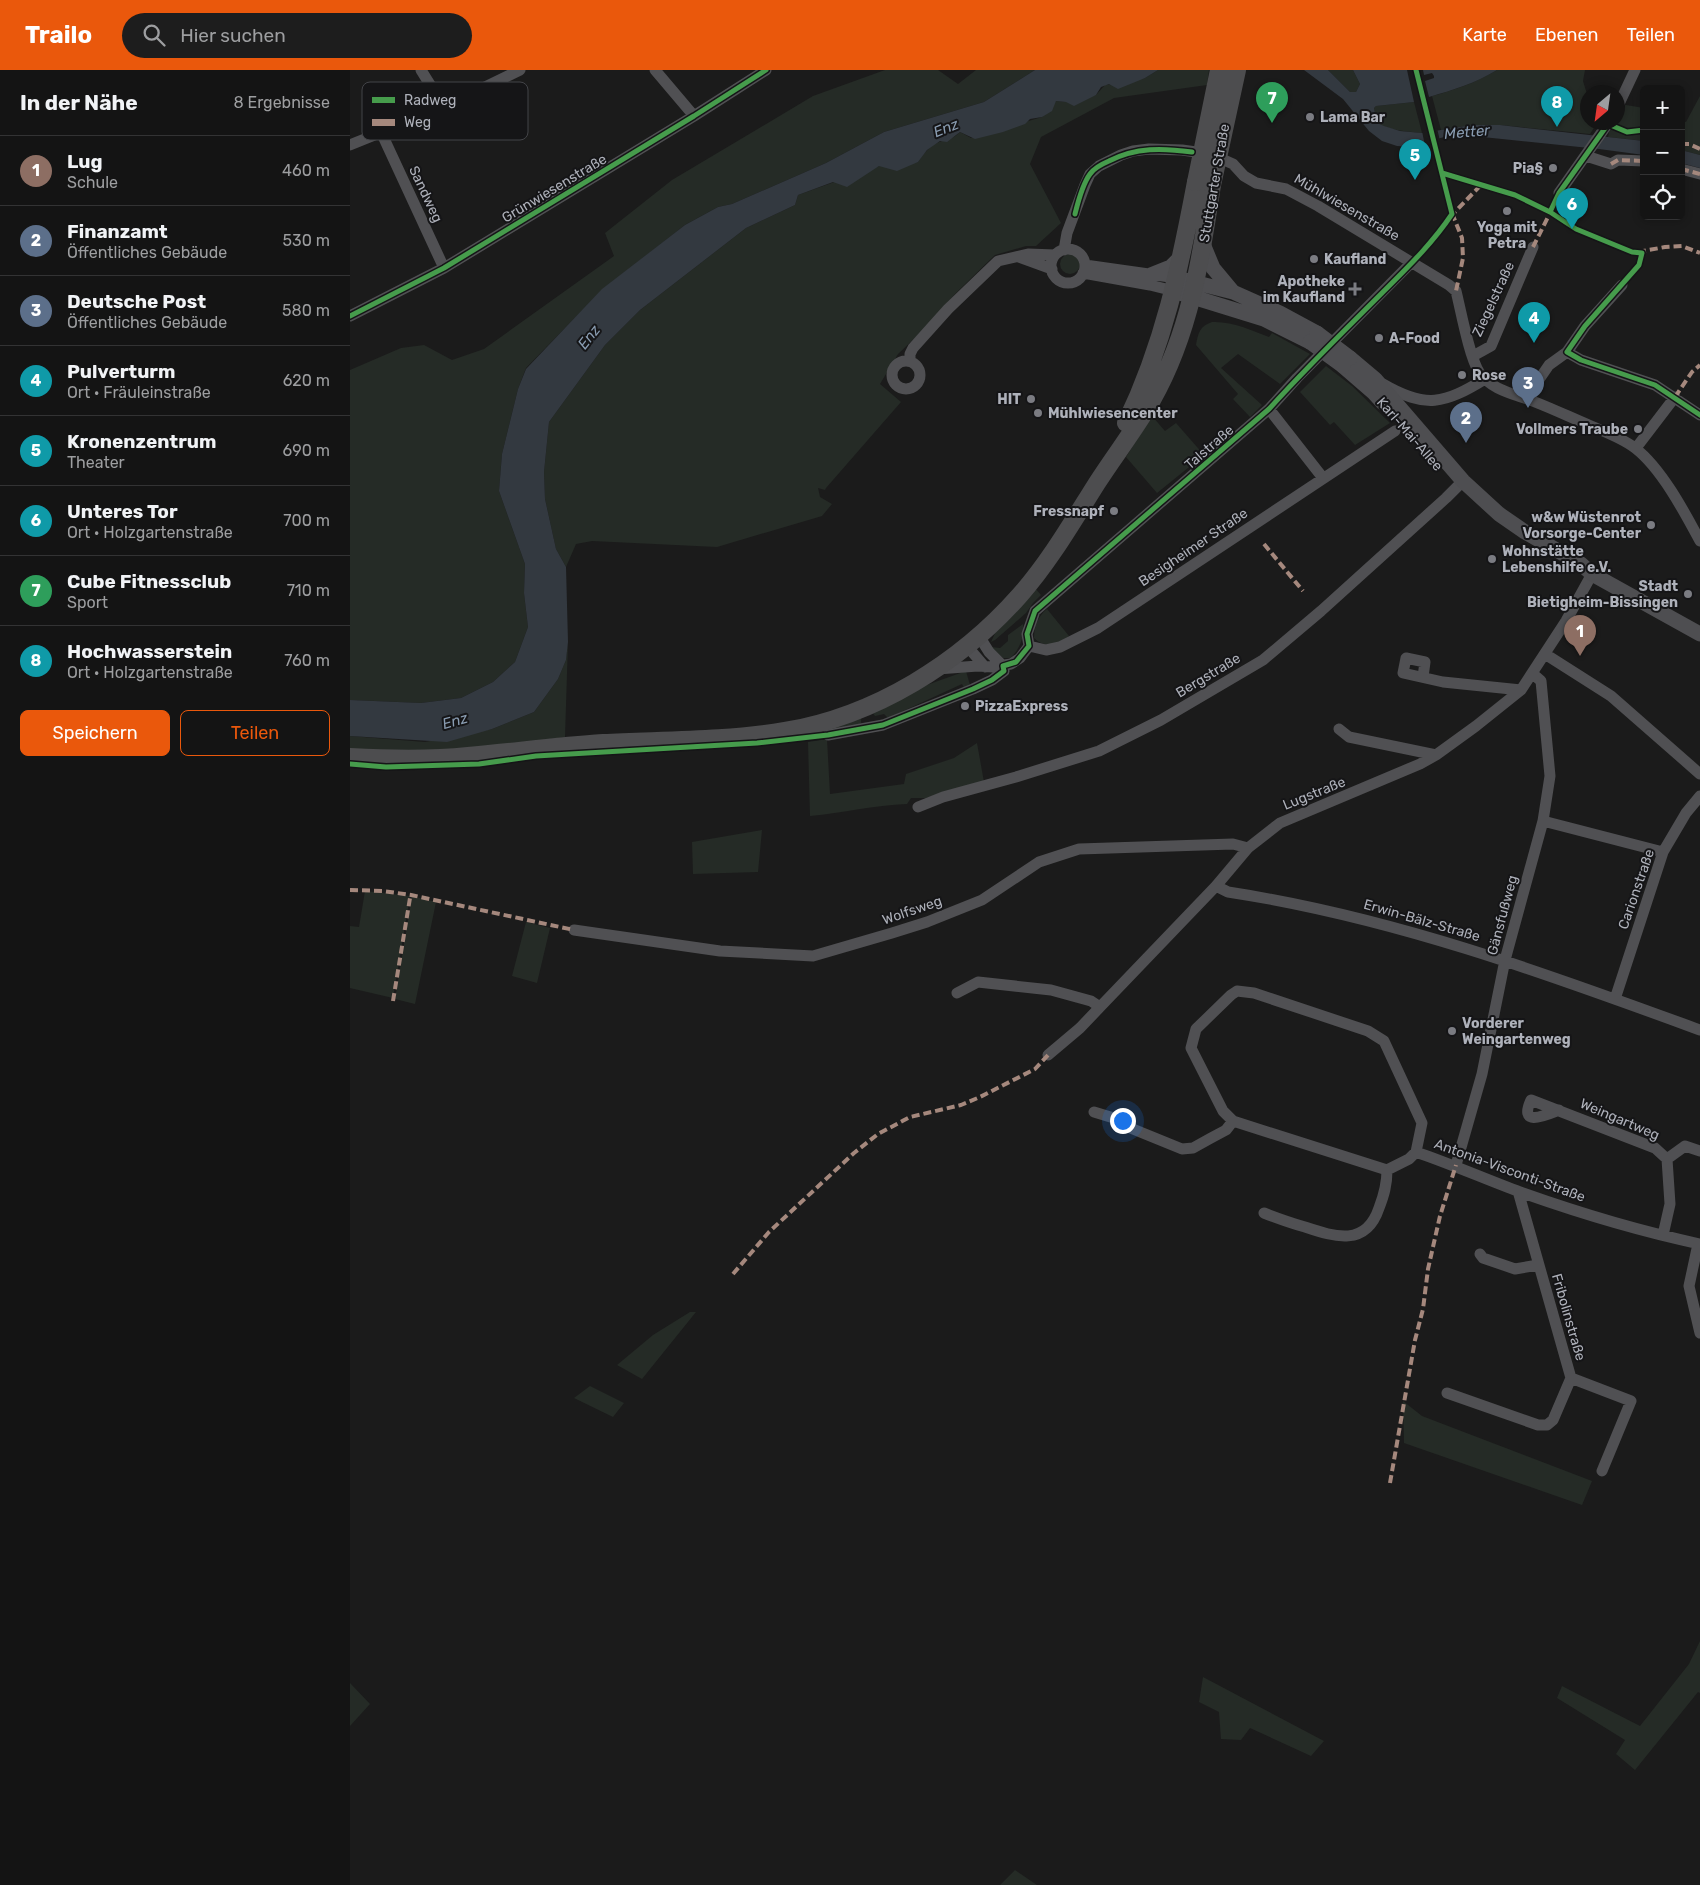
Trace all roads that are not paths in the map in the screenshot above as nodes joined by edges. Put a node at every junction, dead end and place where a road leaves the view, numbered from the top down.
1 (421, 70) edge
2 (520, 70) edge
3 (655, 70) edge
4 (766, 70) edge
5 (1220, 70) edge
6 (1237, 70) edge
7 (1636, 70) edge
8 (428, 82) edge
9 (495, 82) edge
10 (1625, 92) edge
11 (694, 116) junction
12 (1605, 130) edge
13 (362, 140) edge
14 (385, 140) edge
15 (350, 145) edge
16 (1588, 153) junction
17 (1640, 161) edge
18 (1685, 170) edge
19 (1700, 174) edge
20 (1204, 184) junction
21 (1559, 193) dead end
22 (1203, 244) junction
23 (1533, 248) dead end
24 (1183, 250) junction
25 (1064, 251) junction
26 (1019, 257) junction
27 (1412, 262) junction
28 (444, 268) junction
29 (1052, 269) junction
30 (1084, 269) junction
31 (1148, 280) junction
32 (1176, 284) junction
33 (1622, 285) dead end
34 (1194, 290) junction
35 (1233, 292) junction
36 (1220, 306) junction
37 (1167, 315) junction
38 (350, 316) edge
39 (1313, 338) junction
40 (1567, 352) junction
41 (1473, 356) junction
42 (910, 361) dead end
43 (1347, 362) junction
44 (1375, 379) junction
45 (1485, 379) junction
46 (1675, 397) junction
47 (1529, 400) junction
48 (1269, 409) junction
49 (1399, 413) junction
50 (1700, 414) edge
51 (1395, 431) dead end
52 (1636, 448) junction
53 (1104, 471) junction
54 (1323, 478) junction
55 (1460, 484) junction
56 (1700, 540) edge
57 (1592, 574) junction
58 (1700, 634) edge
59 (973, 641) junction
60 (1029, 646) junction
61 (1545, 654) junction
62 (1003, 666) junction
63 (980, 667) junction
64 (936, 669) junction
65 (1533, 674) junction
66 (1422, 677) dead end
67 (983, 684) junction
68 (1521, 690) junction
69 (1339, 729) dead end
70 (828, 735) dead end
71 (1436, 755) junction
72 (350, 757) edge
73 (1700, 774) edge
74 (1700, 796) edge
75 (918, 807) dead end
76 (1543, 821) junction
77 (1248, 848) junction
78 (1663, 852) junction
79 (1216, 886) junction
80 (574, 930) dead end
81 (1505, 960) junction
82 (957, 993) dead end
83 (1615, 999) junction
84 (1100, 1007) junction
85 (1700, 1030) edge
86 (1048, 1055) dead end
87 (1559, 1110) dead end
88 (1094, 1112) dead end
89 (1233, 1121) junction
90 (1700, 1151) edge
91 (1416, 1152) junction
92 (1667, 1159) junction
93 (1456, 1165) junction
94 (1386, 1170) junction
95 (1518, 1191) junction
96 (1264, 1213) dead end
97 (1663, 1235) junction
98 (1699, 1244) edge
99 (1480, 1254) dead end
100 (1538, 1265) junction
101 (1700, 1333) edge
102 (1571, 1378) junction
103 (1448, 1393) dead end
104 (1602, 1471) dead end

1 - 8 street
2 - 9 street
3 - 11 street
4 - 11 street, Grünwiesenstraße
5 - 20 main road, Stuttgarter Straße, bridge
6 - 20 main road, Stuttgarter Straße, bridge
7 - 10 street
11 - 28 street, Grünwiesenstraße
12 - 16 street
13 - 15 street
14 - 28 street, Sandweg
16 - 17 street
16 - 21 street
18 - 19 street
20 - 22 main road, Stuttgarter Straße
20 - 24 main road, Stuttgarter Straße
22 - 34 main road, Stuttgarter Straße
22 - 35 main road, Karl-Mai-Allee
23 - 41 street, Ziegelstraße
24 - 31 street
24 - 32 main road, Stuttgarter Straße
25 - 26 street
25 - 27 street, Mühlwiesenstraße
25 - 29 street, Mühlwiesenstraße
25 - 30 street
26 - 29 street
26 - 42 street
27 - 41 street, Mühlwiesenstraße
27 - 48 street, Talstraße
28 - 38 street, Grünwiesenstraße
29 - 30 street
30 - 31 street
31 - 32 street
31 - 37 street
32 - 34 main road, Karl-Mai-Allee
32 - 37 main road, Stuttgarter Straße
33 - 40 street
34 - 35 main road, Karl-Mai-Allee
34 - 36 main road, Karl-Mai-Allee
34 - 53 main road, Stuttgarter Straße
35 - 36 main road
35 - 39 main road, Karl-Mai-Allee
36 - 39 main road, Karl-Mai-Allee
37 - 53 main road, Stuttgarter Straße
39 - 43 main road, Karl-Mai-Allee, bridge
40 - 46 street
40 - 47 street
41 - 45 street
43 - 44 main road, Karl-Mai-Allee
43 - 49 main road, Karl-Mai-Allee
44 - 45 street
44 - 49 main road, Karl-Mai-Allee
45 - 47 street
46 - 50 street
46 - 52 street
47 - 52 street
48 - 54 street
48 - 60 street, Talstraße
49 - 55 main road, Karl-Mai-Allee
51 - 54 street, Besigheimer Straße
52 - 56 street
53 - 59 main road
54 - 60 street, Besigheimer Straße
55 - 57 main road, Karl-Mai-Allee
55 - 75 street, Bergstraße
57 - 58 main road, Karl-Mai-Allee
57 - 61 street, Lugstraße
59 - 62 street
59 - 63 street
59 - 64 main road
60 - 62 street
61 - 65 street, Lugstraße
61 - 73 street
62 - 63 street
62 - 67 street
63 - 64 street
63 - 67 street
64 - 72 main road
65 - 68 street, Lugstraße
65 - 76 street, Gänsfußweg
66 - 68 street
67 - 70 street
68 - 71 street, Lugstraße
69 - 71 street
71 - 77 street, Lugstraße
74 - 78 street, Carionstraße
76 - 78 street
76 - 81 street, Gänsfußweg
77 - 79 street, Lugstraße
77 - 80 street, Wolfsweg
78 - 83 street, Carionstraße
79 - 81 street, Erwin-Bälz-Straße
79 - 84 street, Lugstraße
81 - 83 street, Erwin-Bälz-Straße
81 - 93 street, Gänsfußweg
82 - 84 street
83 - 85 street, Erwin-Bälz-Straße
84 - 86 street, Lugstraße
87 - 92 street, Weingartweg
88 - 89 street
89 - 91 street
89 - 94 street
90 - 92 street, Weingartweg
91 - 93 street, Antonia-Visconti-Straße
91 - 94 street, Antonia-Visconti-Straße
92 - 97 street, Weingartweg
93 - 95 street, Antonia-Visconti-Straße
94 - 96 street
95 - 97 street, Antonia-Visconti-Straße
95 - 100 street, Fribolinstraße
97 - 98 street, Antonia-Visconti-Straße
98 - 101 street
99 - 100 street, Fribolinstraße
100 - 102 street, Fribolinstraße
102 - 103 street, Fribolinstraße
102 - 104 street, Fribolinstraße

